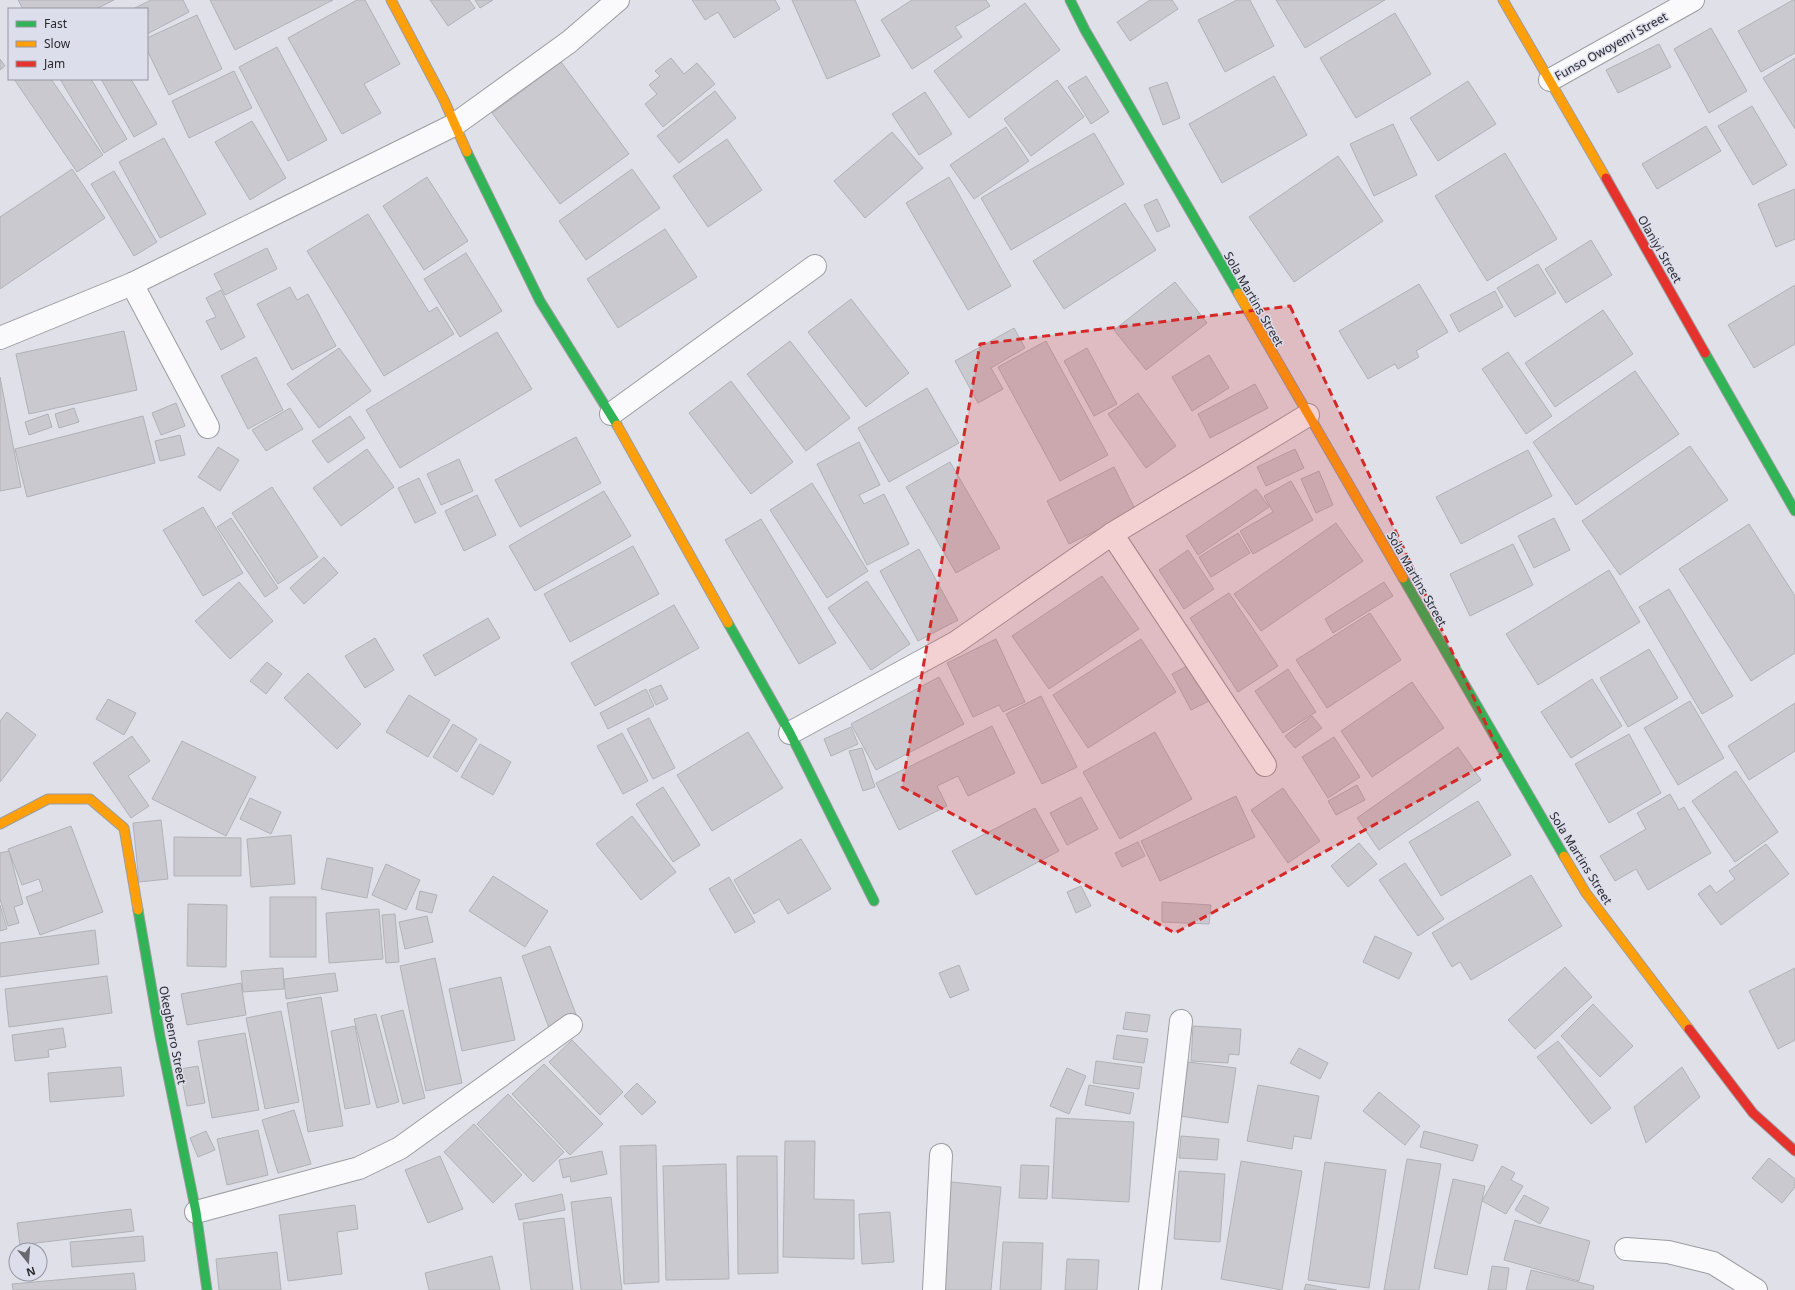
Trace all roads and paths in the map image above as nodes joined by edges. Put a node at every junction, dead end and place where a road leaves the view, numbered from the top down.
1 (391, 0) edge
2 (618, 0) edge
3 (1070, 0) edge
4 (1503, 0) edge
5 (1693, 0) edge
6 (1550, 80) junction
7 (454, 125) junction
8 (815, 266) dead end
9 (132, 284) junction
10 (0, 338) edge
11 (611, 414) junction
12 (1308, 414) junction
13 (208, 427) dead end
14 (1795, 511) edge
15 (1112, 534) junction
16 (790, 733) junction
17 (1265, 765) dead end
18 (0, 824) edge
19 (874, 901) dead end
20 (1181, 1021) dead end
21 (571, 1025) dead end
22 (1791, 1143) edge
23 (941, 1155) dead end
24 (196, 1212) junction
25 (1626, 1249) dead end
26 (208, 1290) edge
27 (934, 1290) edge
28 (1150, 1290) edge
29 (1756, 1290) edge

1 - 7 street
2 - 7 street
3 - 12 street, Sola Martins Street
4 - 6 street, Olaniyi Street
5 - 6 street, Funso Owoyemi Street
6 - 14 street, Olaniyi Street
7 - 9 street
7 - 11 street
8 - 11 street
9 - 10 street
9 - 13 street
11 - 16 street
12 - 15 street
12 - 22 street, Sola Martins Street
15 - 16 street
15 - 17 street
16 - 19 street
18 - 24 street, Okegbenro Street
20 - 28 street
21 - 24 street
23 - 27 street
24 - 26 street, Okegbenro Street
25 - 29 street

